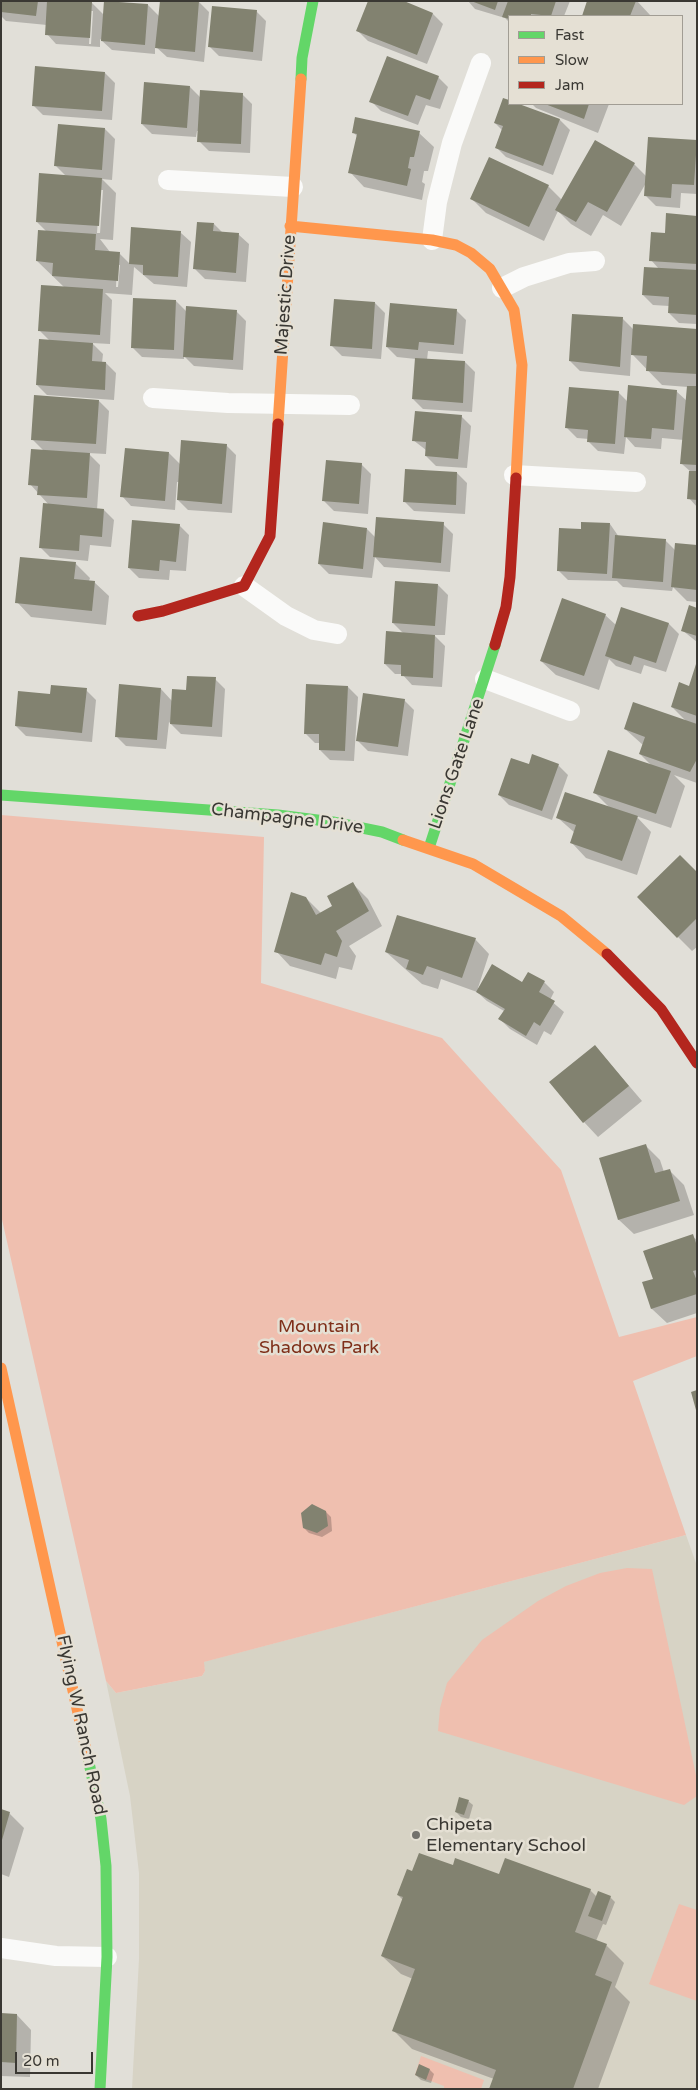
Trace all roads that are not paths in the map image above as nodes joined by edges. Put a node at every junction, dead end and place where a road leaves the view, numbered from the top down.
1 (313, 1) edge
2 (481, 62) dead end
3 (168, 180) dead end
4 (293, 187) junction
5 (290, 226) junction
6 (432, 240) junction
7 (595, 261) dead end
8 (502, 288) junction
9 (153, 398) dead end
10 (279, 402) junction
11 (350, 405) dead end
12 (514, 475) junction
13 (636, 482) dead end
14 (244, 586) junction
15 (138, 616) dead end
16 (337, 634) dead end
17 (485, 679) junction
18 (570, 711) dead end
19 (1, 795) edge
20 (429, 848) junction
21 (697, 1063) edge
22 (1, 1368) edge
23 (1, 1948) edge
24 (108, 1957) junction
25 (100, 2089) edge

1 - 4 street, Majestic Drive
2 - 6 street
3 - 4 street
4 - 5 street, Majestic Drive
5 - 6 street, Lions Gate Lane
5 - 10 street, Majestic Drive
6 - 8 street, Lions Gate Lane
7 - 8 street
8 - 12 street, Lions Gate Lane
9 - 10 street
10 - 11 street
10 - 14 street, Majestic Drive
12 - 13 street
12 - 17 street, Lions Gate Lane
14 - 15 street
14 - 16 street
17 - 18 street, Lions Gate Lane
17 - 20 street, Lions Gate Lane
19 - 20 street, Champagne Drive
20 - 21 street, Champagne Drive
22 - 24 street, Flying W Ranch Road
23 - 24 street
24 - 25 street, Flying W Ranch Road

